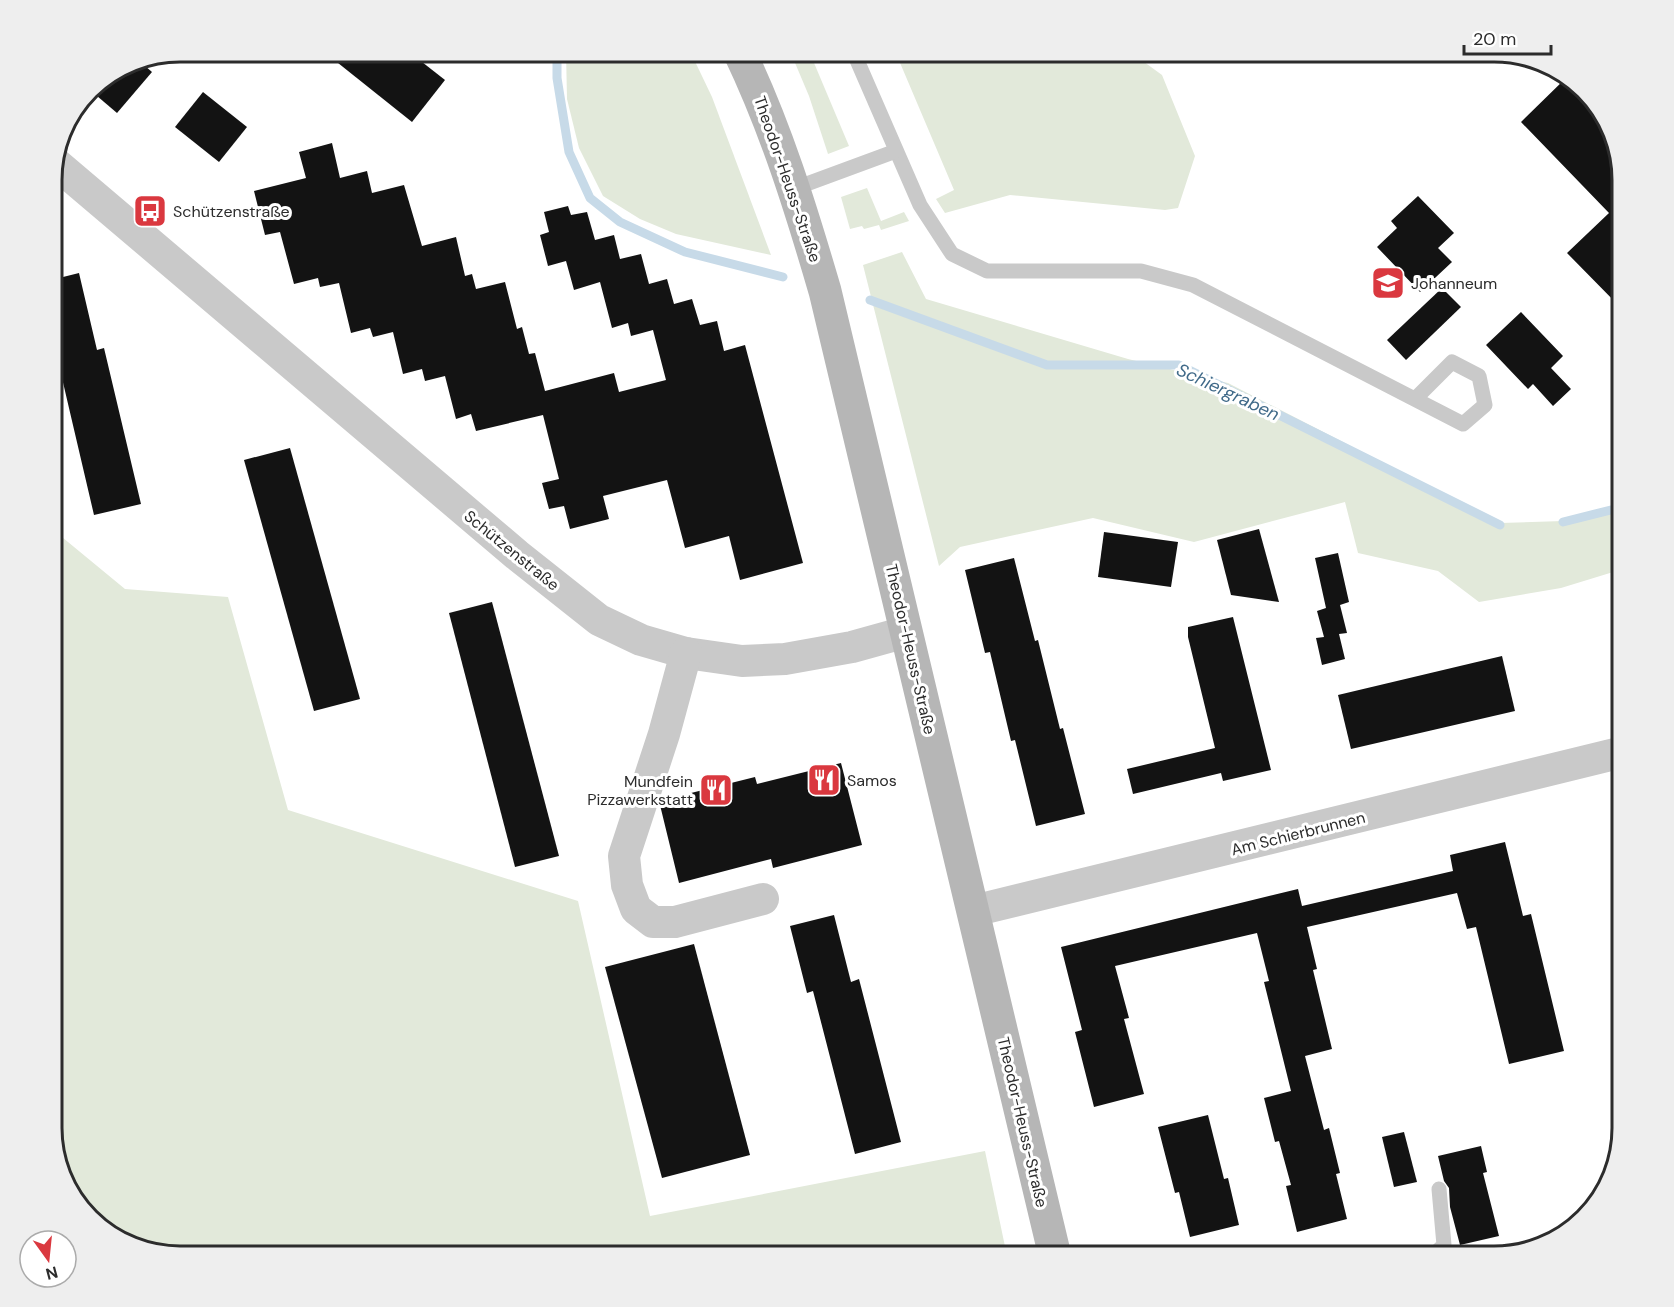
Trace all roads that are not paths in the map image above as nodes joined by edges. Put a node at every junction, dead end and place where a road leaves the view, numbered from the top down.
1 (744, 62) edge
2 (858, 62) edge
3 (896, 151) junction
4 (62, 169) edge
5 (794, 189) junction
6 (1415, 399) junction
7 (906, 632) junction
8 (686, 653) junction
9 (1612, 755) edge
10 (763, 899) dead end
11 (973, 911) junction
12 (1439, 1189) dead end
13 (1053, 1246) edge
14 (1443, 1246) edge

1 - 5 main road, Theodor-Heuss-Straße
2 - 3 lane
3 - 5 lane
3 - 6 lane
4 - 8 street, Schützenstraße
5 - 7 main road, Theodor-Heuss-Straße
6 - 6 lane
7 - 8 street, Schützenstraße
7 - 11 main road, Theodor-Heuss-Straße
8 - 10 street
9 - 11 street, Am Schierbrunnen
11 - 13 main road, Theodor-Heuss-Straße
12 - 14 lane

